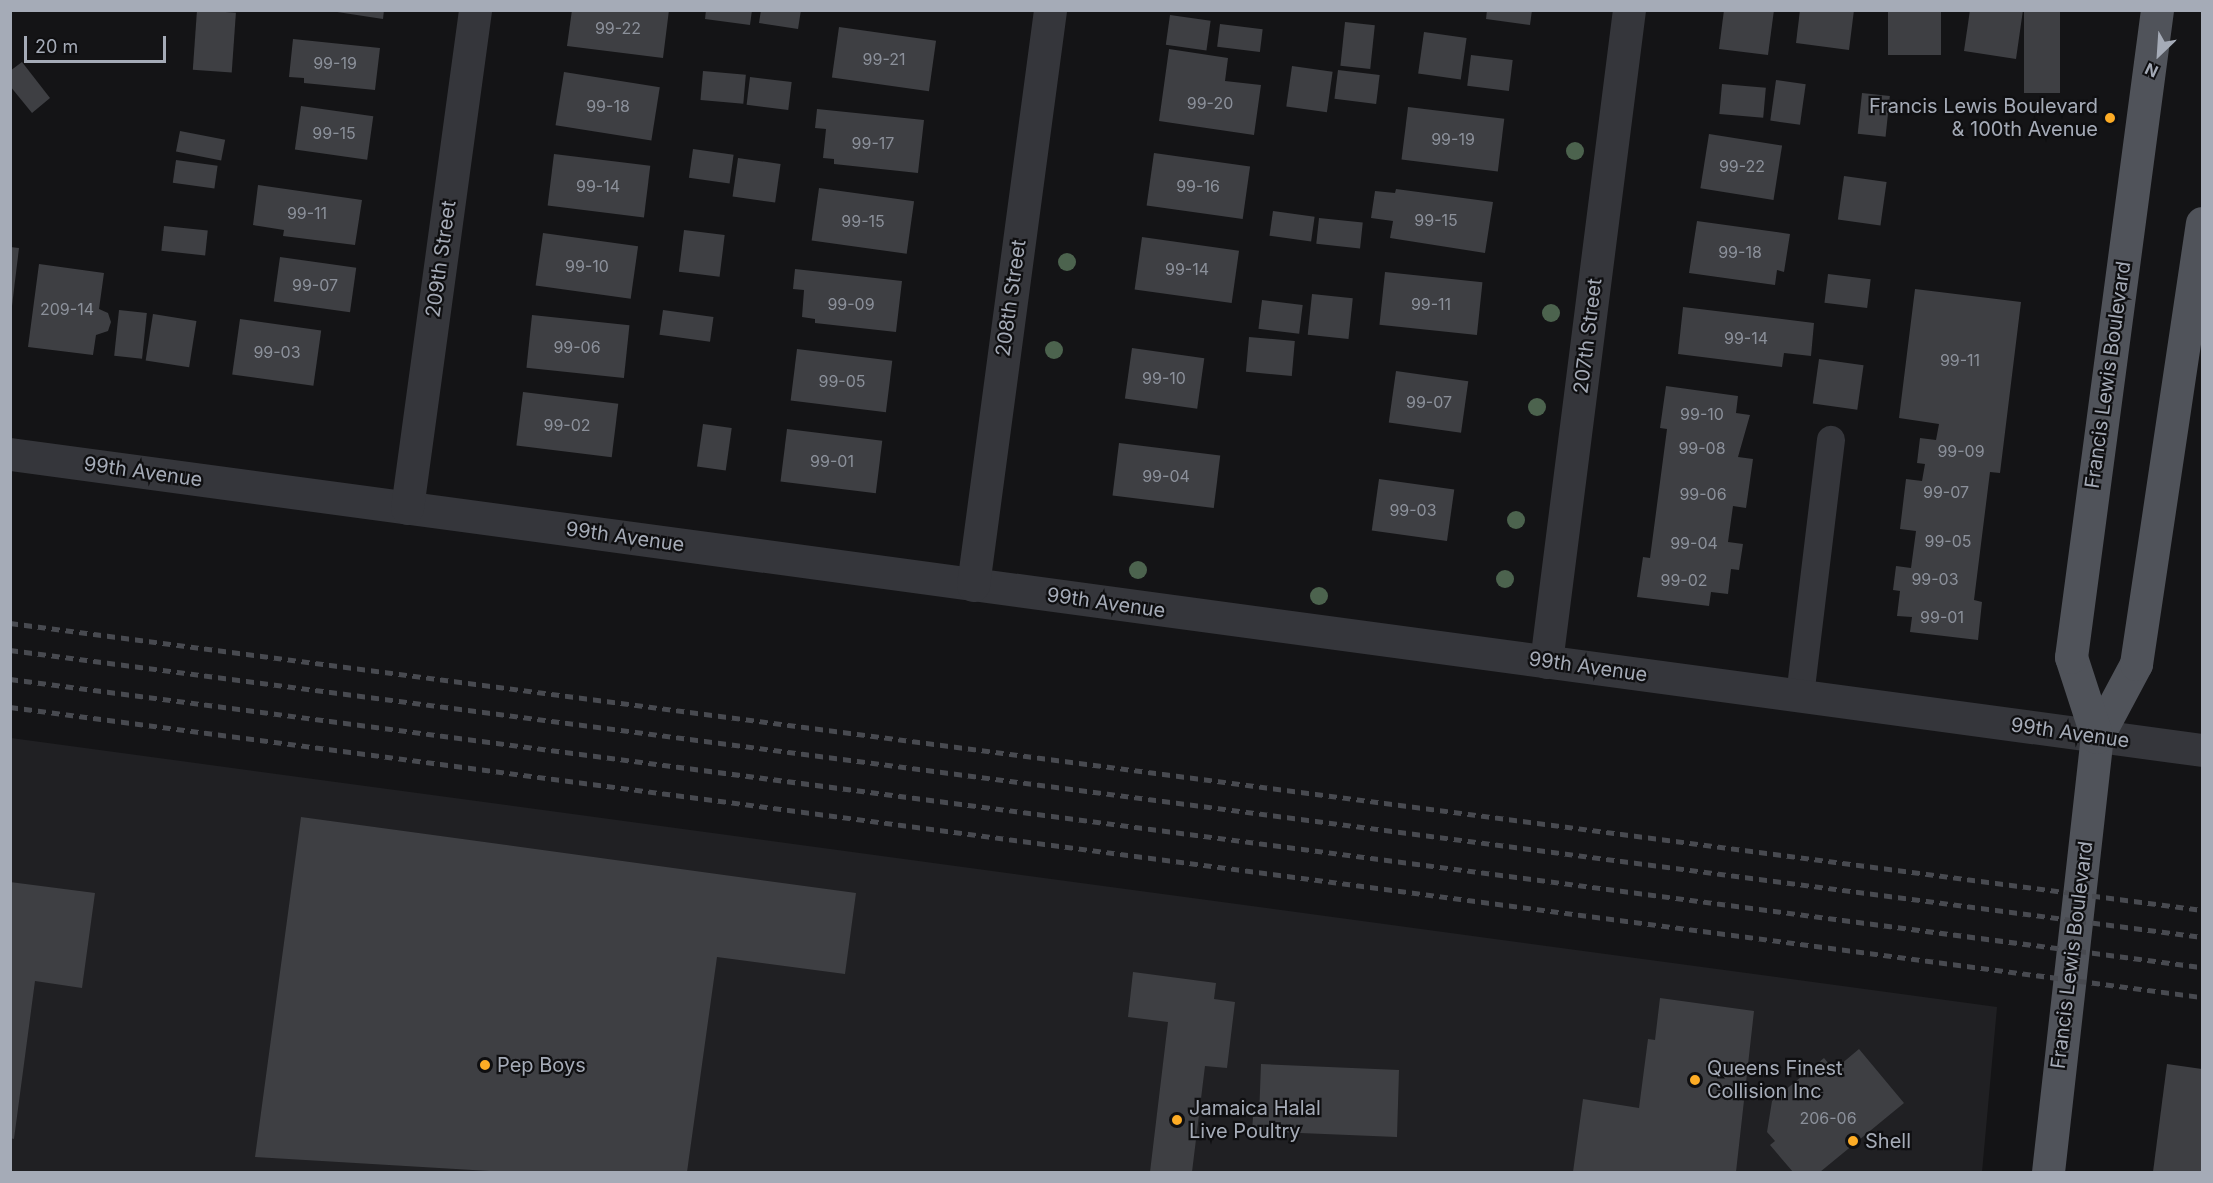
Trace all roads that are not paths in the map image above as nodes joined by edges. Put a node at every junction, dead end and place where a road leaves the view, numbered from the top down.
1 (475, 10) edge
2 (1050, 10) edge
3 (1629, 10) edge
4 (2157, 10) edge
5 (2202, 223) edge
6 (1831, 440) dead end
7 (10, 454) edge
8 (406, 508) junction
9 (973, 585) junction
10 (1546, 662) junction
11 (1800, 696) junction
12 (2097, 737) junction
13 (2202, 750) edge
14 (2048, 1173) edge

1 - 8 street, 209th Street
2 - 9 street, 208th Street
3 - 10 street, 207th Street
4 - 12 main road, Francis Lewis Boulevard
5 - 12 main road, Francis Lewis Boulevard
6 - 11 lane
7 - 8 street, 99th Avenue
8 - 9 street, 99th Avenue
9 - 10 street, 99th Avenue
10 - 11 street, 99th Avenue
11 - 12 street, 99th Avenue
12 - 13 street, 99th Avenue
12 - 14 main road, Francis Lewis Boulevard

